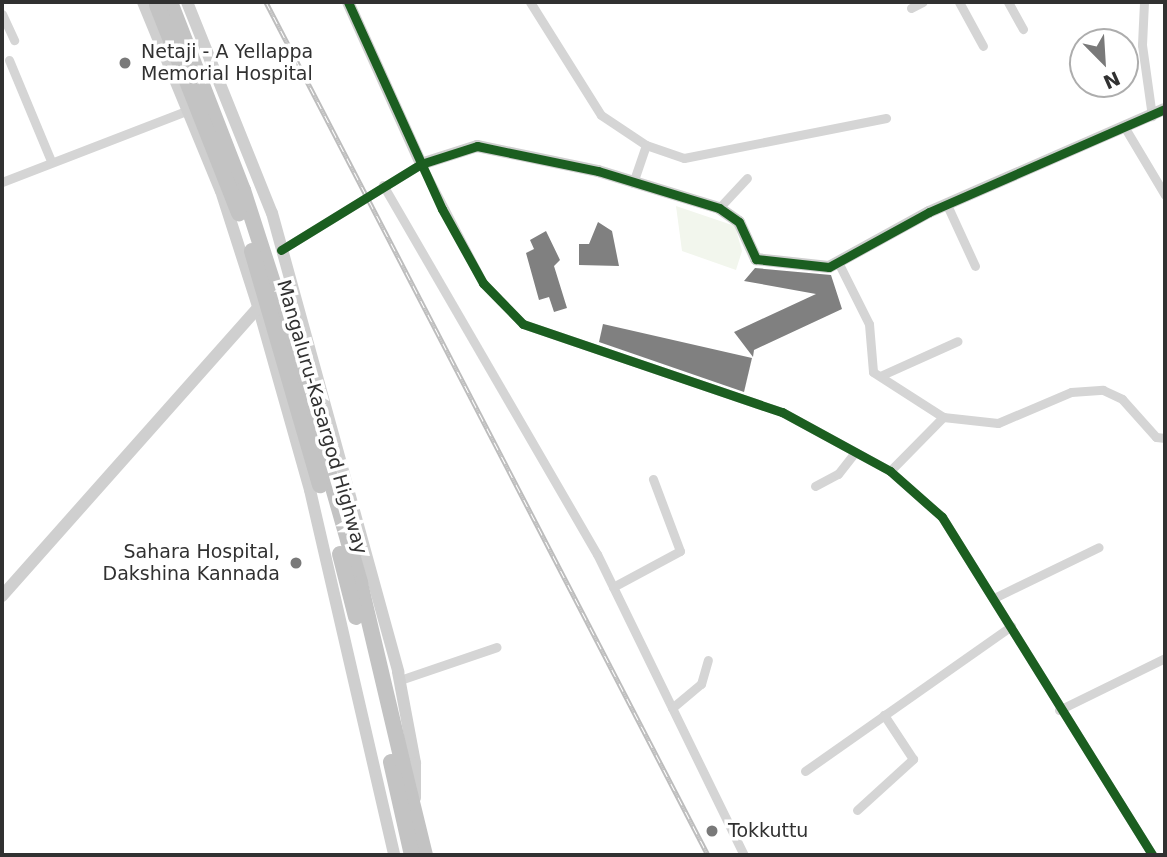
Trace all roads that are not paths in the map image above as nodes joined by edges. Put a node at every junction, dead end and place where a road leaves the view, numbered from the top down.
1 (159, 2) edge
2 (187, 2) edge
3 (348, 2) edge
4 (530, 2) edge
5 (923, 2) edge
6 (959, 2) edge
7 (1008, 2) edge
8 (1144, 2) edge
9 (911, 8) dead end
10 (2, 15) edge
11 (1023, 29) dead end
12 (14, 40) dead end
13 (984, 46) dead end
14 (9, 60) dead end
15 (1165, 109) edge
16 (189, 110) junction
17 (1152, 116) junction
18 (886, 118) dead end
19 (1125, 128) junction
20 (646, 145) junction
21 (51, 161) junction
22 (421, 164) junction
23 (747, 178) dead end
24 (2, 182) edge
25 (633, 183) junction
26 (383, 185) junction
27 (1165, 195) edge
28 (947, 205) junction
29 (719, 208) junction
30 (281, 250) junction
31 (838, 262) junction
32 (975, 266) dead end
33 (288, 287) junction
34 (258, 306) junction
35 (958, 341) dead end
36 (880, 376) junction
37 (943, 416) junction
38 (1165, 438) edge
39 (855, 452) junction
40 (890, 471) junction
41 (653, 479) dead end
42 (816, 486) dead end
43 (1099, 547) dead end
44 (613, 587) junction
45 (2, 596) edge
46 (996, 597) junction
47 (1012, 626) junction
48 (497, 647) dead end
49 (1165, 658) edge
50 (708, 660) dead end
51 (400, 680) junction
52 (672, 708) junction
53 (1059, 710) junction
54 (884, 715) junction
55 (397, 761) junction
56 (805, 771) dead end
57 (414, 809) junction
58 (857, 810) dead end
59 (422, 854) edge
60 (394, 855) edge
61 (744, 855) edge
62 (1152, 855) edge

1 - 16 street
1 - 55 highway, Mangaluru-Kasargod Highway, bridge
2 - 30 street
3 - 22 street
4 - 20 street
5 - 9 street
6 - 13 street
7 - 11 street
8 - 17 street
10 - 12 street
14 - 21 street
15 - 17 street
16 - 21 street
16 - 34 street
17 - 19 street
18 - 20 street
19 - 27 street
19 - 28 street
20 - 25 street
21 - 24 street
22 - 25 street
22 - 26 street
22 - 39 street
23 - 29 street
25 - 29 street
26 - 30 street
26 - 44 street
28 - 31 street
28 - 32 street
29 - 31 street
30 - 33 street
31 - 36 street
33 - 34 street
33 - 51 street
34 - 45 street
34 - 60 street
35 - 36 street
36 - 37 street
37 - 38 street
37 - 40 street
39 - 40 street
39 - 42 street
40 - 46 street
41 - 44 street
43 - 46 street
44 - 52 street
46 - 47 street
47 - 53 street
47 - 54 street
48 - 51 street
49 - 53 street
50 - 52 street
51 - 57 street
52 - 61 street
53 - 62 street
54 - 56 street
54 - 58 street
55 - 57 highway, Mangaluru-Kasargod Highway
55 - 59 highway, Mangaluru-Kasargod Highway
57 - 59 highway, Mangaluru-Kasargod Highway

